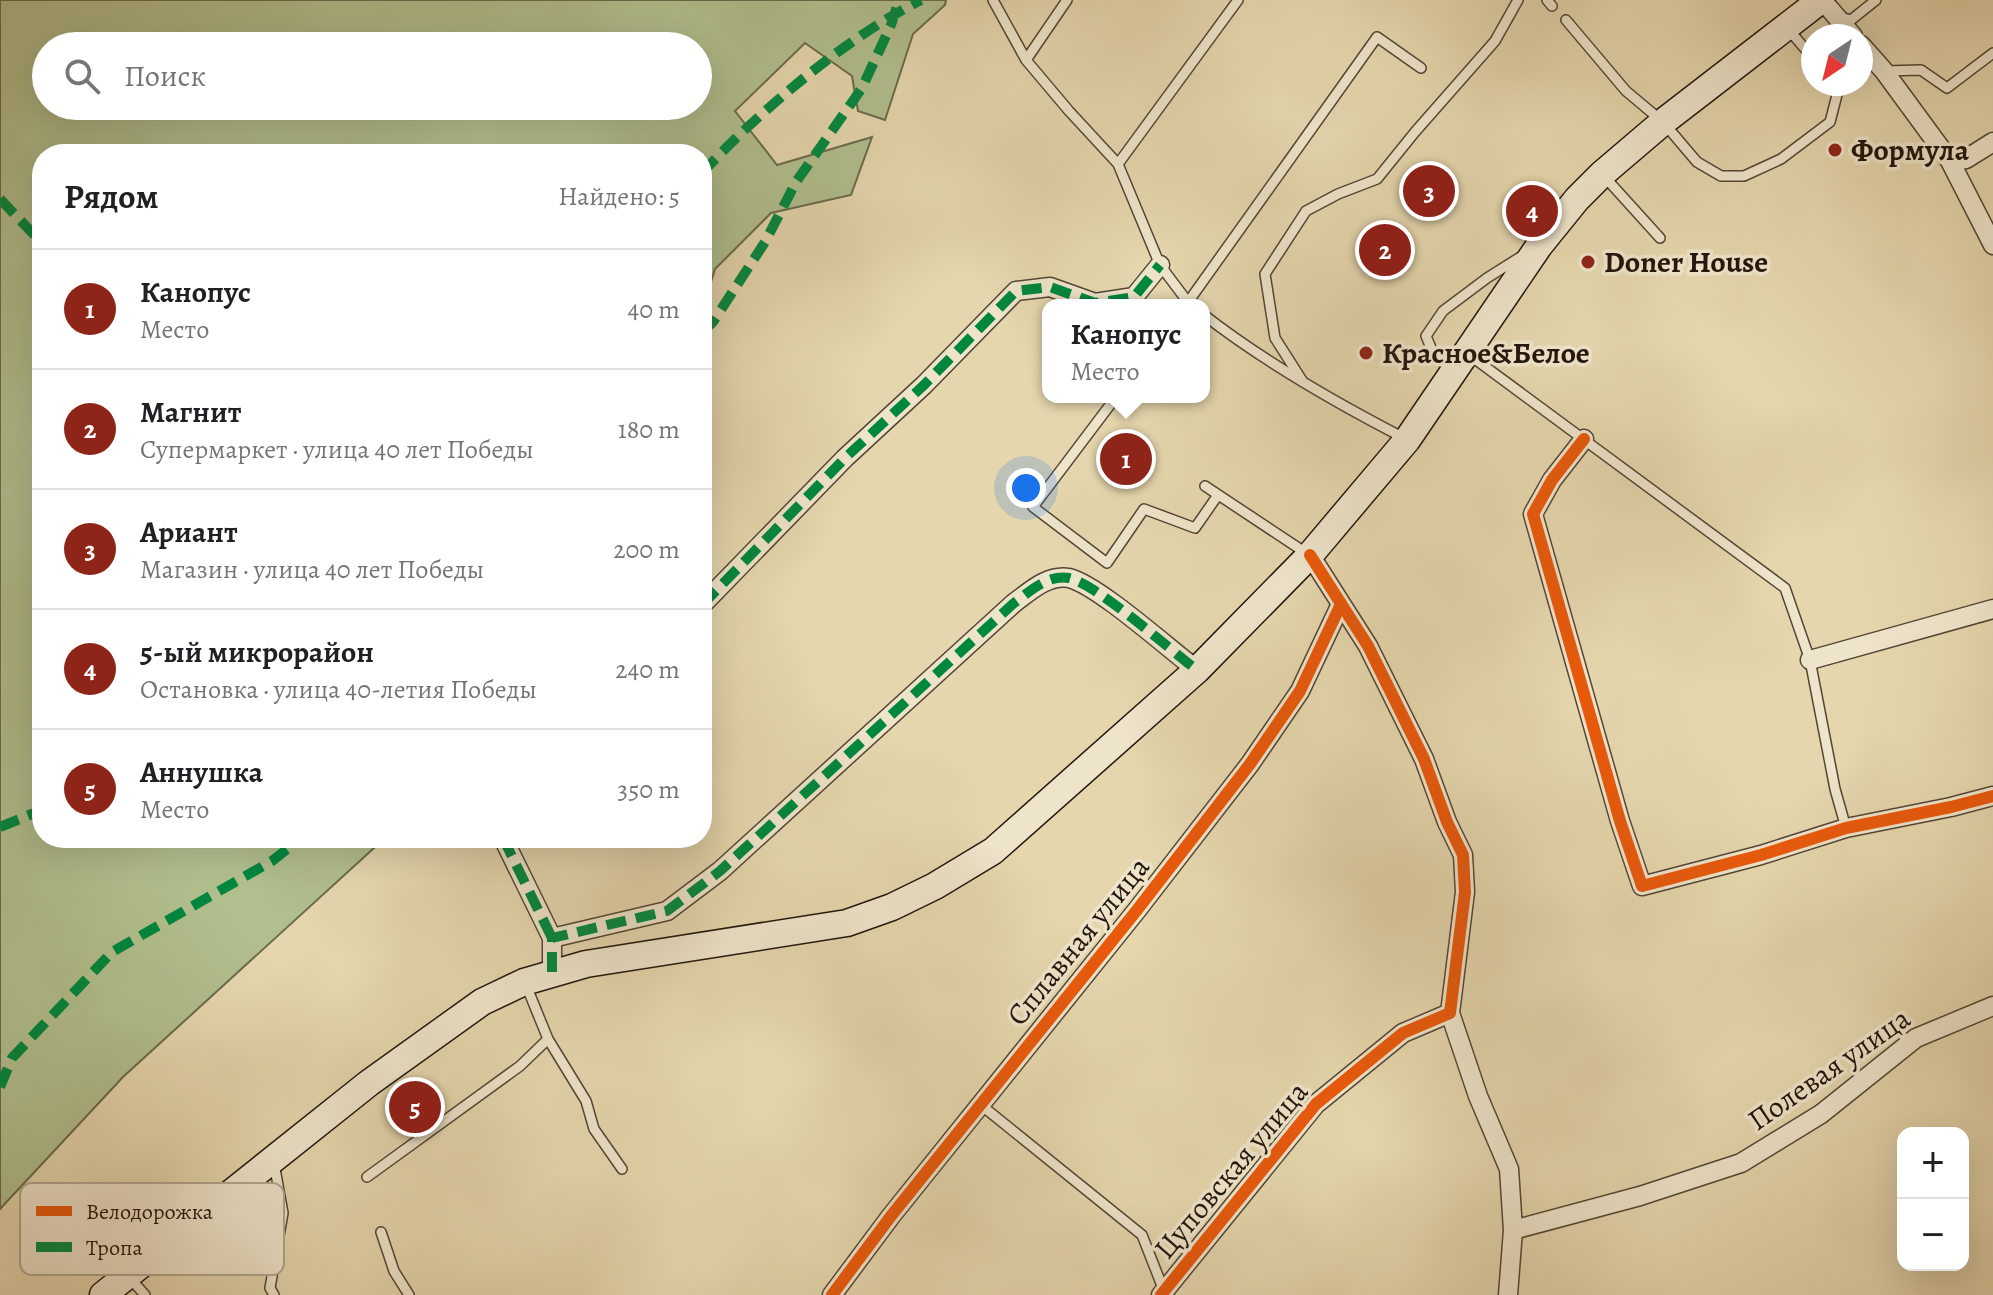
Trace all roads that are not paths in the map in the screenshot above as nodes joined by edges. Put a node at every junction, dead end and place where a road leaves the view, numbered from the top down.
1 (993, 0) edge
2 (1067, 0) edge
3 (1238, 0) edge
4 (1518, 0) edge
5 (1876, 0) edge
6 (1818, 5) edge
7 (1566, 20) dead end
8 (1839, 24) edge
9 (1787, 26) junction
10 (1801, 43) edge
11 (1993, 53) edge
12 (1873, 59) edge
13 (1026, 60) junction
14 (1421, 68) dead end
15 (1884, 71) junction
16 (1837, 96) edge
17 (1663, 122) junction
18 (1993, 142) edge
19 (1950, 161) junction
20 (1118, 164) junction
21 (1602, 174) junction
22 (1660, 238) dead end
23 (1993, 245) edge
24 (1539, 246) junction
25 (1160, 265) junction
26 (1084, 299) edge
27 (1121, 299) edge
28 (1184, 299) edge
29 (1192, 299) edge
30 (1210, 320) edge
31 (1461, 363) junction
32 (1303, 382) junction
33 (1111, 403) edge
34 (1584, 439) junction
35 (1407, 440) junction
36 (1205, 486) dead end
37 (1218, 495) junction
38 (1310, 555) junction
39 (712, 595) edge
40 (1341, 604) junction
41 (1993, 609) edge
42 (1810, 660) junction
43 (1197, 670) junction
44 (1993, 796) edge
45 (1846, 828) junction
46 (508, 848) edge
47 (552, 938) junction
48 (552, 972) junction
49 (524, 982) junction
50 (1993, 1006) edge
51 (1450, 1013) junction
52 (548, 1039) junction
53 (981, 1105) junction
54 (273, 1159) junction
55 (622, 1169) dead end
56 (367, 1177) dead end
57 (243, 1183) edge
58 (277, 1183) edge
59 (1513, 1230) junction
60 (381, 1232) dead end
61 (127, 1275) joint
62 (1162, 1293) edge
63 (103, 1295) edge
64 (145, 1295) edge
65 (409, 1295) edge
66 (832, 1295) edge
67 (1508, 1295) edge

1 - 13 lane
2 - 13 lane
3 - 20 lane
4 - 32 lane
5 - 6 lane
6 - 8 street
6 - 9 main road
7 - 17 lane
9 - 10 lane
9 - 17 main road
11 - 15 lane
12 - 15 street
13 - 20 lane
14 - 29 lane
15 - 19 street
16 - 17 lane
17 - 21 main road
18 - 19 street
19 - 23 street
20 - 25 lane
21 - 22 lane
21 - 24 main road
24 - 31 main road
24 - 31 lane
25 - 27 street
25 - 28 lane
26 - 39 street
30 - 32 lane
31 - 34 lane
31 - 35 main road
32 - 35 lane
33 - 37 lane
34 - 42 lane
34 - 45 street
35 - 38 main road
36 - 37 lane
37 - 38 lane
38 - 40 street
38 - 43 main road
40 - 51 street
40 - 53 street, Сплавная улица
41 - 42 street
42 - 45 lane
43 - 47 street
43 - 48 main road
44 - 45 street
46 - 47 street
47 - 48 street
48 - 49 main road
49 - 52 lane
49 - 54 main road
50 - 59 street, Полевая улица
51 - 59 street
51 - 62 street, Цуповская улица
52 - 55 lane
52 - 56 lane
53 - 62 lane
53 - 66 street, Сплавная улица
54 - 57 main road
54 - 58 lane
59 - 67 street
60 - 65 lane
61 - 63 main road
61 - 64 lane

